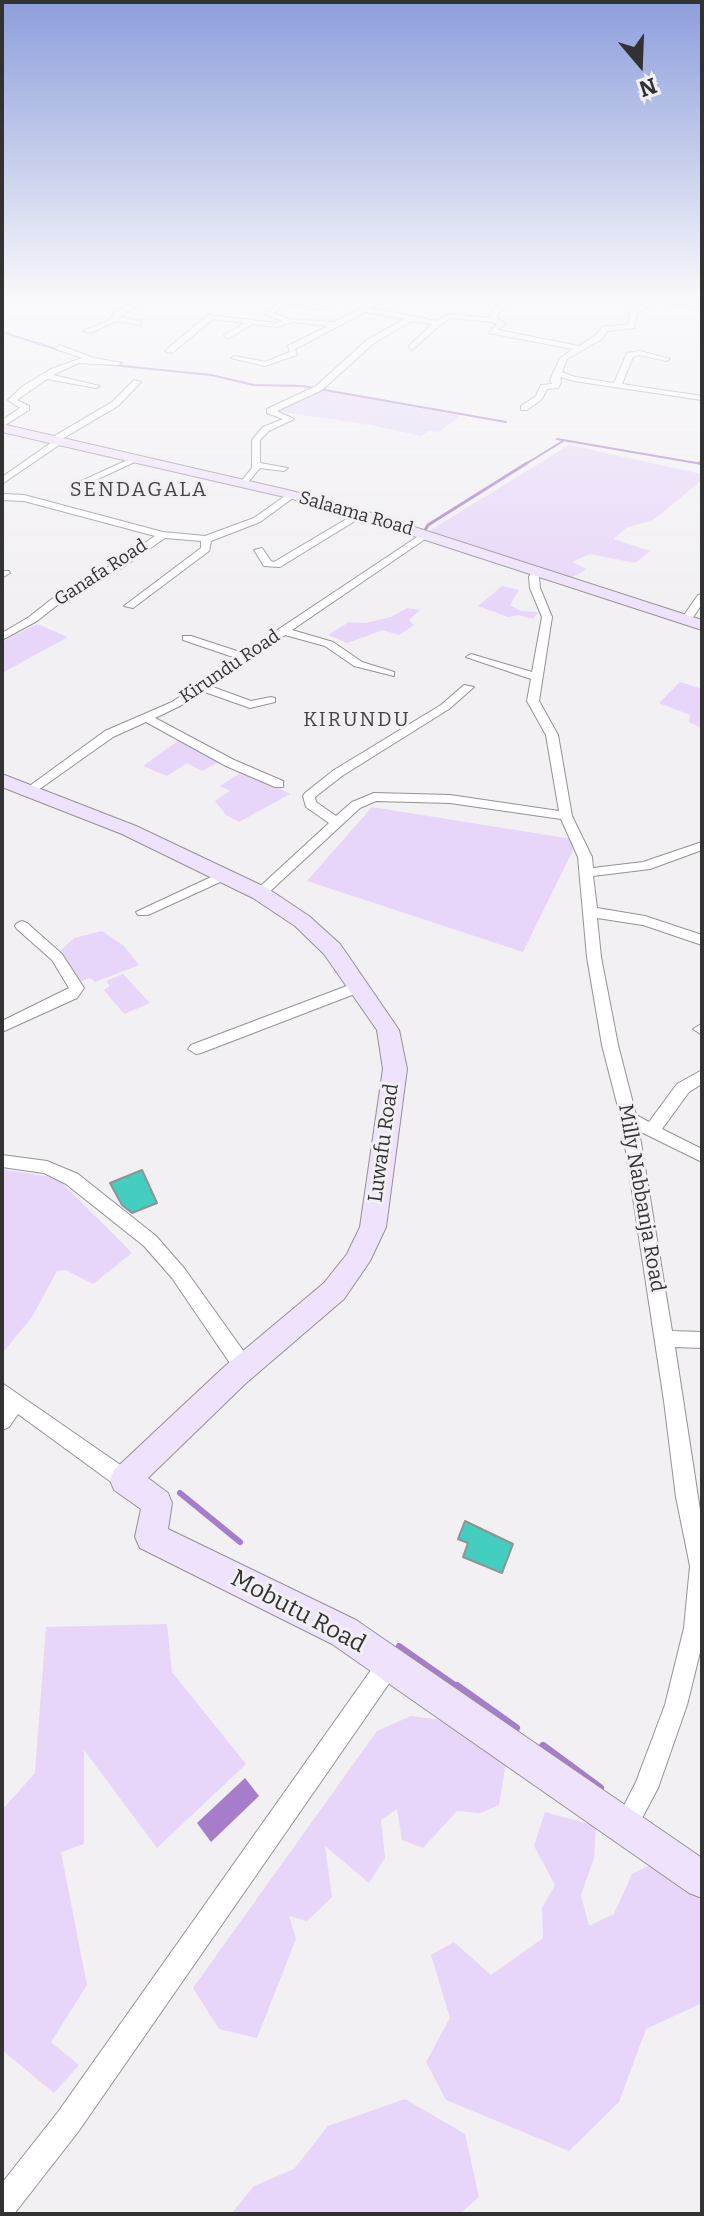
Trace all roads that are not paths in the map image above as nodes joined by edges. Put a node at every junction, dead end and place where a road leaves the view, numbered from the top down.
1 (16, 402) edge
2 (117, 402) edge
3 (288, 402) edge
4 (532, 402) edge
5 (524, 408) dead end
6 (2, 426) edge
7 (57, 441) junction
8 (137, 459) junction
9 (256, 465) junction
10 (284, 468) dead end
11 (2, 481) edge
12 (82, 483) dead end
13 (244, 484) junction
14 (292, 495) junction
15 (2, 497) edge
16 (360, 514) junction
17 (163, 535) junction
18 (426, 535) junction
19 (206, 539) junction
20 (259, 550) dead end
21 (537, 570) junction
22 (702, 597) edge
23 (129, 606) dead end
24 (694, 623) edge
25 (283, 631) junction
26 (2, 637) edge
27 (187, 638) dead end
28 (243, 657) junction
29 (471, 657) dead end
30 (390, 674) dead end
31 (537, 677) junction
32 (201, 687) junction
33 (468, 687) dead end
34 (271, 700) dead end
35 (147, 718) junction
36 (2, 780) edge
37 (279, 784) dead end
38 (30, 790) junction
39 (566, 816) junction
40 (337, 823) junction
41 (702, 846) edge
42 (587, 873) junction
43 (224, 875) junction
44 (260, 893) junction
45 (143, 912) dead end
46 (591, 912) junction
47 (22, 926) dead end
48 (702, 940) edge
49 (360, 986) junction
50 (2, 1027) edge
51 (196, 1049) dead end
52 (702, 1076) edge
53 (629, 1119) junction
54 (653, 1129) junction
55 (702, 1156) edge
56 (2, 1161) edge
57 (664, 1339) junction
58 (702, 1340) edge
59 (245, 1369) junction
60 (8, 1397) edge
61 (2, 1421) edge
62 (125, 1480) junction
63 (389, 1664) junction
64 (625, 1827) junction
65 (702, 1880) edge
66 (2, 2206) edge

1 - 6 street
2 - 7 street
3 - 9 street
4 - 5 street
6 - 7 street, Salaama Road
7 - 8 street, Salaama Road
7 - 11 street
8 - 12 street
8 - 13 street, Salaama Road
9 - 10 street
9 - 13 street
13 - 14 street, Salaama Road
14 - 16 street, Salaama Road
14 - 19 street, Ganafa Road
15 - 17 street
16 - 18 street, Salaama Road
16 - 20 street
17 - 19 street, Ganafa Road
17 - 26 street, Ganafa Road
18 - 21 street, Salaama Road
18 - 25 street, Kirundu Road
19 - 23 street
21 - 24 street, Salaama Road
21 - 31 street, Milly Nabbanja Road
22 - 24 street
25 - 28 street, Kirundu Road
25 - 30 street
27 - 28 street
28 - 32 street, Kirundu Road
29 - 31 street
31 - 39 street, Milly Nabbanja Road
32 - 34 street
32 - 35 street, Kirundu Road
33 - 40 street
35 - 37 street
35 - 38 street, Kirundu Road
36 - 38 street, Luwafu Road
38 - 43 street, Luwafu Road
39 - 40 street
39 - 42 street, Milly Nabbanja Road
40 - 44 street
41 - 42 street
42 - 46 street, Milly Nabbanja Road
43 - 44 street, Luwafu Road
43 - 45 street
44 - 49 street, Luwafu Road
46 - 48 street
46 - 53 street, Milly Nabbanja Road
47 - 50 street
49 - 51 street
49 - 59 street, Luwafu Road
52 - 54 street
53 - 54 street
53 - 57 street, Milly Nabbanja Road
54 - 55 street
56 - 59 street
57 - 58 street
57 - 64 street, Milly Nabbanja Road
59 - 62 street, Luwafu Road
60 - 61 street
60 - 62 street, Mobutu Road
62 - 63 street, Mobutu Road
63 - 64 street, Mobutu Road
63 - 66 street
64 - 65 street, Mobutu Road

